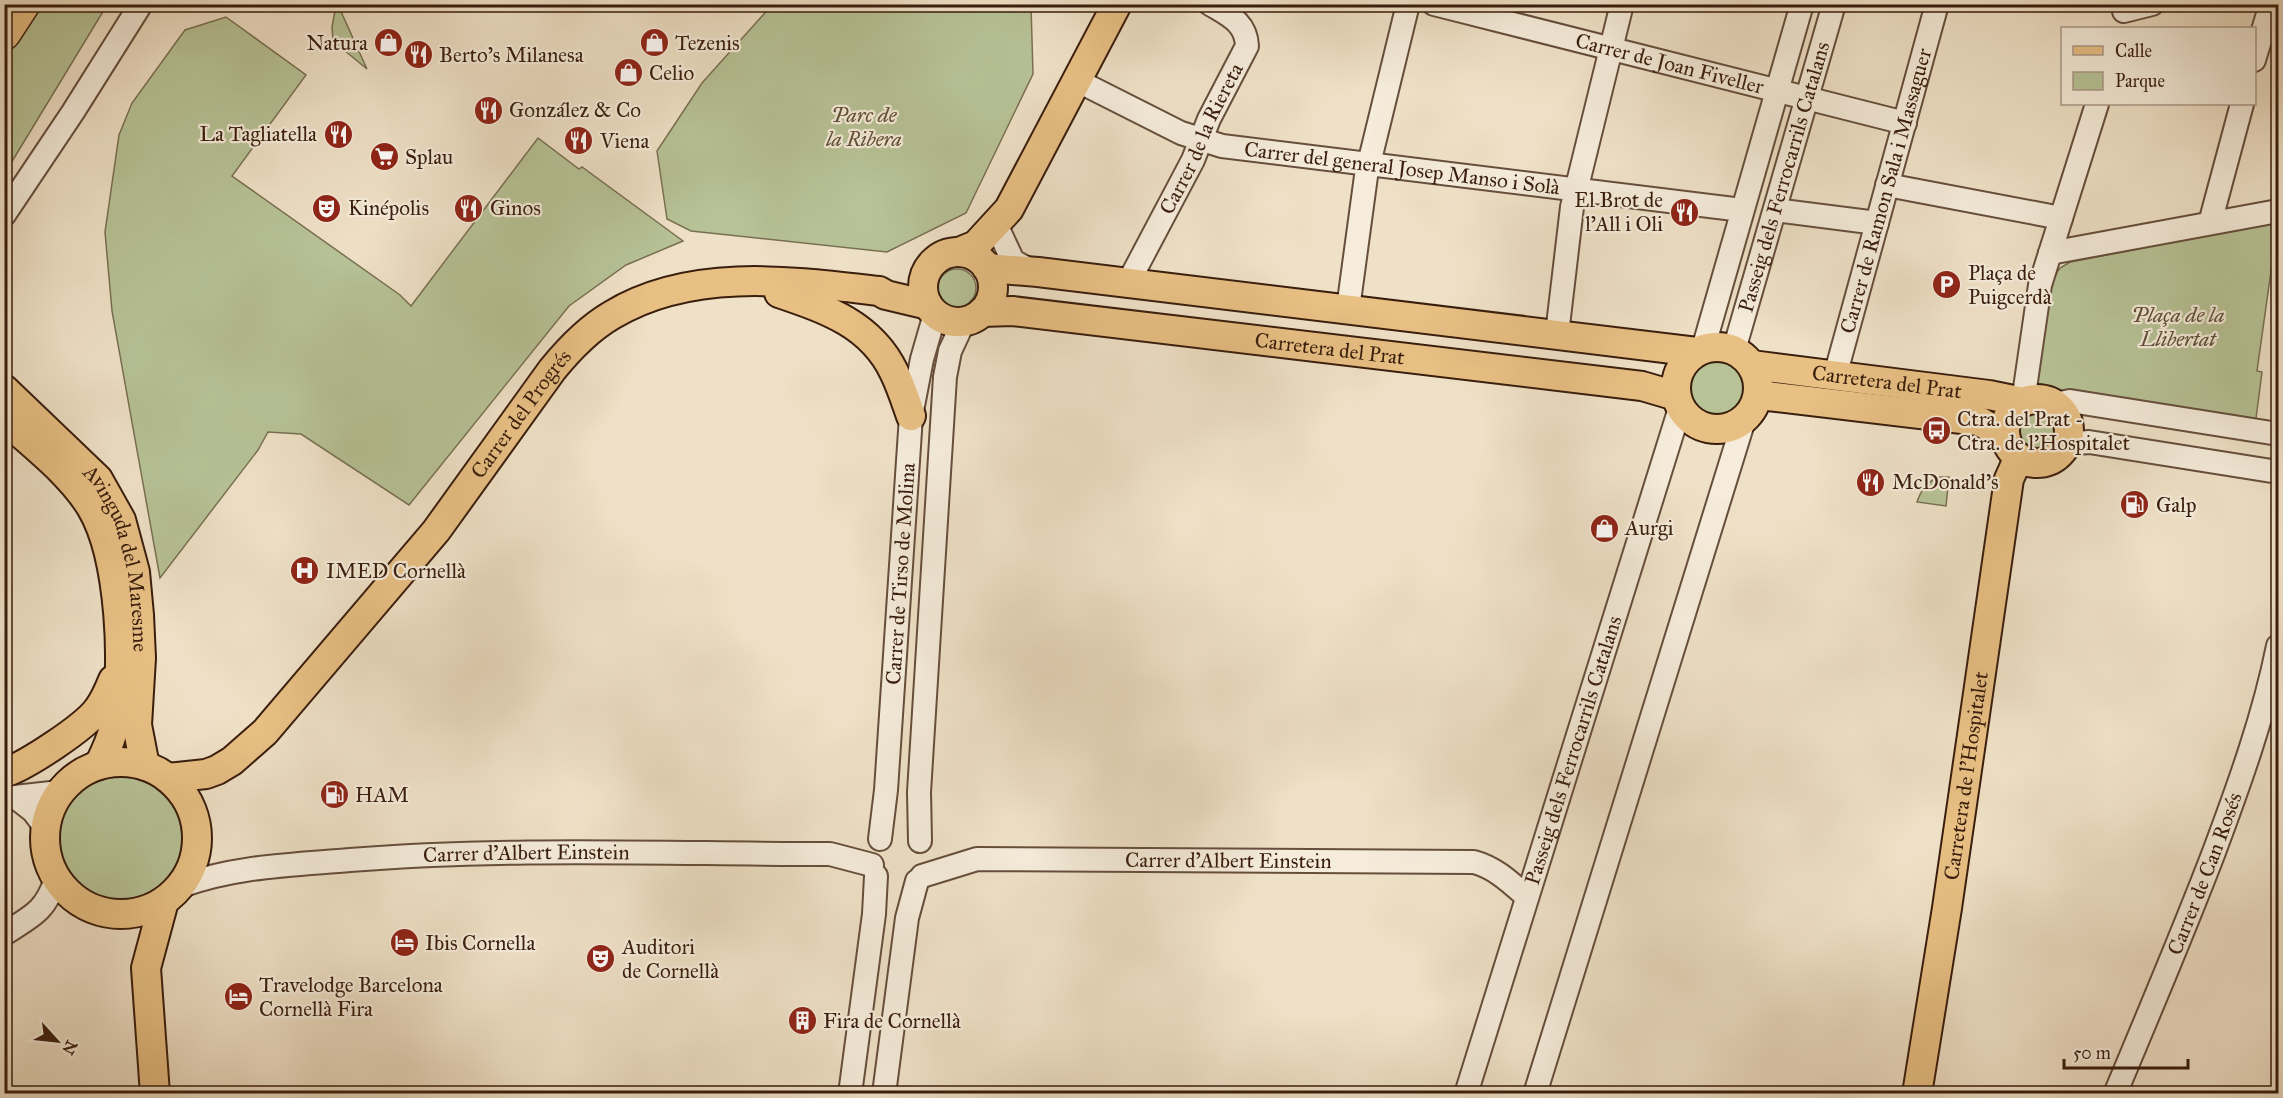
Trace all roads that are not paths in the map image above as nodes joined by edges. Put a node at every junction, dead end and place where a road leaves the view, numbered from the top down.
1 (23, 4) edge
2 (124, 4) edge
3 (141, 4) edge
4 (1118, 4) edge
5 (1210, 4) edge
6 (1408, 4) edge
7 (1434, 4) edge
8 (1622, 4) edge
9 (1802, 4) edge
10 (1834, 4) edge
11 (1937, 4) edge
12 (2152, 4) edge
13 (2271, 4) edge
14 (2123, 15) edge
15 (4, 33) edge
16 (1611, 49) junction
17 (2256, 53) edge
18 (1077, 80) junction
19 (1777, 90) junction
20 (1807, 98) junction
21 (2097, 105) edge
22 (2242, 105) edge
23 (1905, 123) junction
24 (1201, 140) junction
25 (1368, 164) junction
26 (1887, 185) junction
27 (4, 189) edge
28 (1576, 190) junction
29 (1742, 210) junction
30 (1775, 210) junction
31 (2278, 211) edge
32 (4, 215) edge
33 (2061, 218) junction
34 (1004, 221) junction
35 (1877, 223) junction
36 (2210, 223) junction
37 (959, 252) junction
38 (2050, 253) junction
39 (986, 266) junction
40 (927, 271) junction
41 (1032, 271) junction
42 (748, 282) junction
43 (1128, 283) junction
44 (879, 291) junction
45 (931, 309) junction
46 (1348, 309) junction
47 (973, 317) junction
48 (1557, 334) junction
49 (1700, 351) junction
50 (1743, 358) junction
51 (1834, 376) junction
52 (4, 389) edge
53 (1759, 394) junction
54 (1678, 402) junction
55 (2023, 402) junction
56 (2055, 404) junction
57 (911, 416) junction
58 (4, 419) edge
59 (1744, 420) junction
60 (2278, 434) edge
61 (2066, 444) junction
62 (2012, 449) junction
63 (73, 468) junction
64 (2278, 472) edge
65 (2278, 646) edge
66 (119, 667) junction
67 (265, 732) junction
68 (99, 765) junction
69 (156, 772) junction
70 (8, 788) edge
71 (60, 792) junction
72 (194, 816) junction
73 (45, 827) junction
74 (880, 839) junction
75 (920, 841) junction
76 (874, 871) junction
77 (56, 879) junction
78 (919, 879) junction
79 (173, 894) junction
80 (1527, 897) junction
81 (109, 914) junction
82 (4, 934) edge
83 (146, 968) junction
84 (155, 1094) edge
85 (850, 1094) edge
86 (884, 1094) edge
87 (1466, 1094) edge
88 (1535, 1094) edge
89 (1917, 1094) edge
90 (2115, 1094) edge

1 - 15 highway
2 - 27 street
3 - 32 street
4 - 18 main road
5 - 24 street, Carrer de la Riereta
6 - 25 street
7 - 16 street, Carrer de Joan Fiveller
8 - 16 street
9 - 19 street, Passeig dels Ferrocarrils Catalans
10 - 20 street, Passeig dels Ferrocarrils Catalans
11 - 23 street, Carrer de Ramon Sala i Massaguer
12 - 14 street
13 - 17 street
16 - 19 street, Carrer de Joan Fiveller
16 - 28 street
18 - 24 street, Carrer del general Josep Manso i Solà
18 - 34 main road
19 - 20 street, Carrer de Joan Fiveller
19 - 29 street, Passeig dels Ferrocarrils Catalans
20 - 23 street, Carrer de Joan Fiveller
20 - 30 street, Passeig dels Ferrocarrils Catalans
21 - 33 street
22 - 36 street
23 - 26 street, Carrer de Ramon Sala i Massaguer
24 - 25 street, Carrer del general Josep Manso i Solà
24 - 43 street, Carrer de la Riereta
25 - 28 street, Carrer del general Josep Manso i Solà
25 - 46 street
26 - 33 street
26 - 35 street, Carrer de Ramon Sala i Massaguer
28 - 29 street, Carrer del general Josep Manso i Solà
28 - 48 street
29 - 49 street, Passeig dels Ferrocarrils Catalans
30 - 35 street
30 - 50 street, Passeig dels Ferrocarrils Catalans
31 - 36 street
33 - 38 street
34 - 37 main road
34 - 39 main road
34 - 41 street
35 - 51 street, Carrer de Ramon Sala i Massaguer
36 - 38 street
37 - 39 main road
37 - 40 main road
38 - 55 street
39 - 41 main road, Carretera del Prat
39 - 47 main road
40 - 44 main road, Carrer del Progrés
40 - 45 main road
41 - 43 main road, Carretera del Prat
42 - 44 main road, Carrer del Progrés
42 - 57 main road
42 - 67 main road, Carrer del Progrés
43 - 46 main road, Carretera del Prat
44 - 45 main road, Carrer del Progrés
45 - 47 main road
45 - 57 street, Carrer de Tirso de Molina
46 - 48 main road, Carretera del Prat
47 - 54 main road, Carretera del Prat
47 - 75 street, Carrer de Tirso de Molina
48 - 49 main road, Carretera del Prat
49 - 50 main road
49 - 54 main road
50 - 51 main road, Carretera del Prat
50 - 53 main road
51 - 55 main road, Carretera del Prat
52 - 63 main road, Avinguda del Maresme
53 - 59 main road
53 - 62 main road, Carretera del Prat
54 - 59 main road
54 - 80 street, Passeig dels Ferrocarrils Catalans
55 - 56 main road
55 - 62 main road
56 - 60 street
56 - 61 main road
57 - 74 street, Carrer de Tirso de Molina
58 - 63 main road, Avinguda del Maresme
59 - 88 street
61 - 62 main road
61 - 64 street
62 - 89 main road, Carretera de l'Hospitalet
63 - 66 main road, Avinguda del Maresme
63 - 69 main road, Avinguda del Maresme
65 - 90 street, Carrer de Can Rosés
66 - 68 main road, Avinguda del Maresme
66 - 70 main road
67 - 69 main road
67 - 72 main road
68 - 69 main road
68 - 71 main road
69 - 72 main road
70 - 71 street
70 - 73 street
71 - 73 main road
72 - 79 main road
73 - 77 main road
74 - 75 street
74 - 76 street
75 - 78 street
76 - 78 street
76 - 79 street, Carrer d'Albert Einstein
76 - 85 street
77 - 81 main road
77 - 82 street
78 - 80 street, Carrer d'Albert Einstein
78 - 86 street
79 - 81 main road
79 - 83 main road
80 - 87 street, Passeig dels Ferrocarrils Catalans
81 - 83 main road
83 - 84 main road

